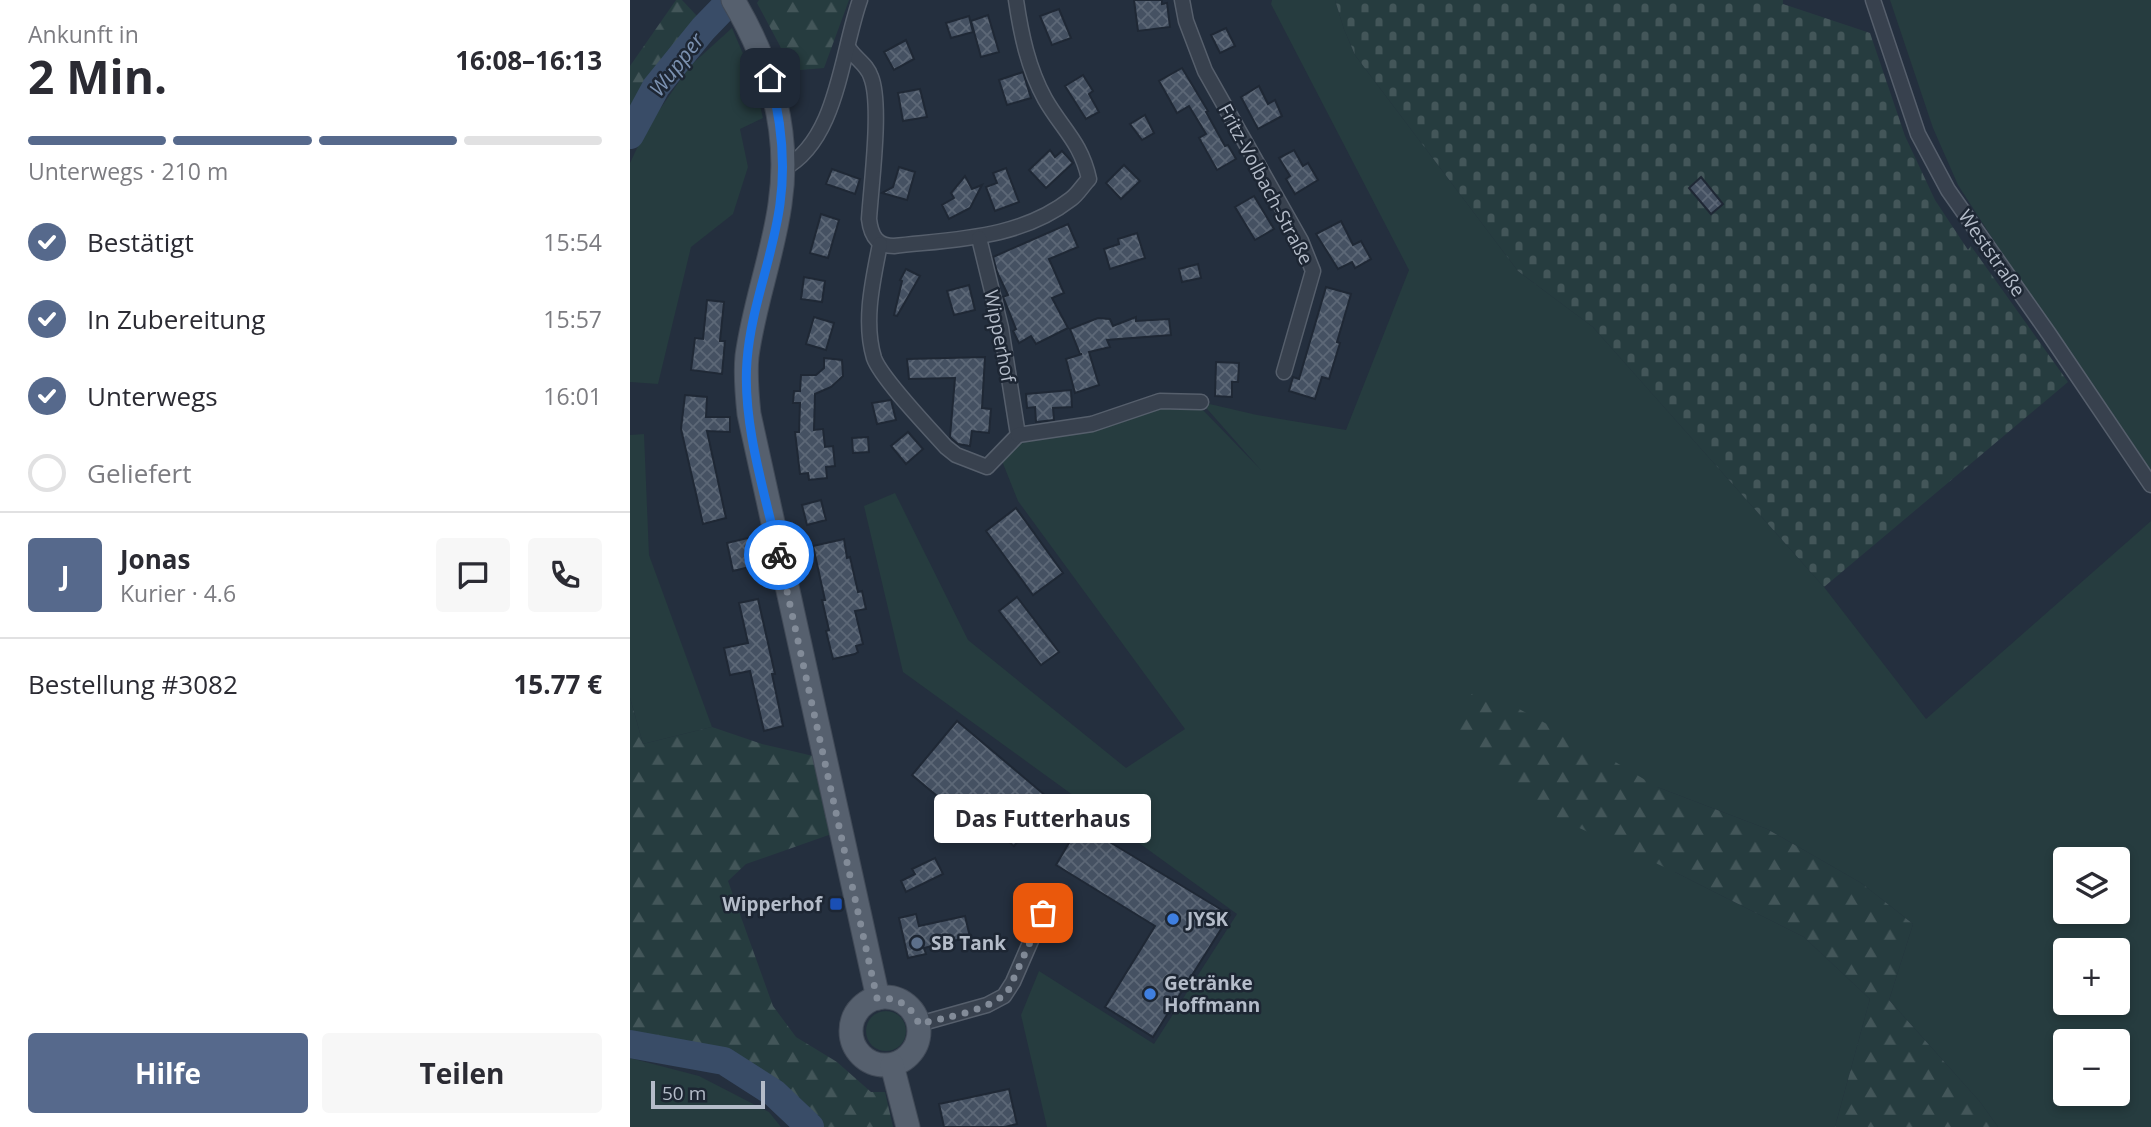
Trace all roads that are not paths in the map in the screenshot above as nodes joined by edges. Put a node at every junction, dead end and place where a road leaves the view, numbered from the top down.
1 (733, 0) edge
2 (860, 0) edge
3 (1016, 0) edge
4 (1182, 0) edge
5 (1873, 0) edge
6 (848, 47) junction
7 (783, 169) junction
8 (979, 238) junction
9 (880, 244) junction
10 (1284, 373) dead end
11 (1201, 402) dead end
12 (1018, 435) junction
13 (2151, 485) edge
14 (1043, 913) dead end
15 (877, 998) junction
16 (919, 1024) junction
17 (892, 1065) junction
18 (908, 1127) edge

1 - 7 main road
2 - 6 street
3 - 8 street
4 - 10 street, Fritz-Volbach-Straße
5 - 13 street, Weststraße
6 - 7 street
6 - 9 street
7 - 15 main road
8 - 9 street
8 - 12 street, Wipperhof
9 - 12 street
11 - 12 street
14 - 16 street
15 - 16 main road
15 - 17 main road
16 - 17 main road
17 - 18 main road

